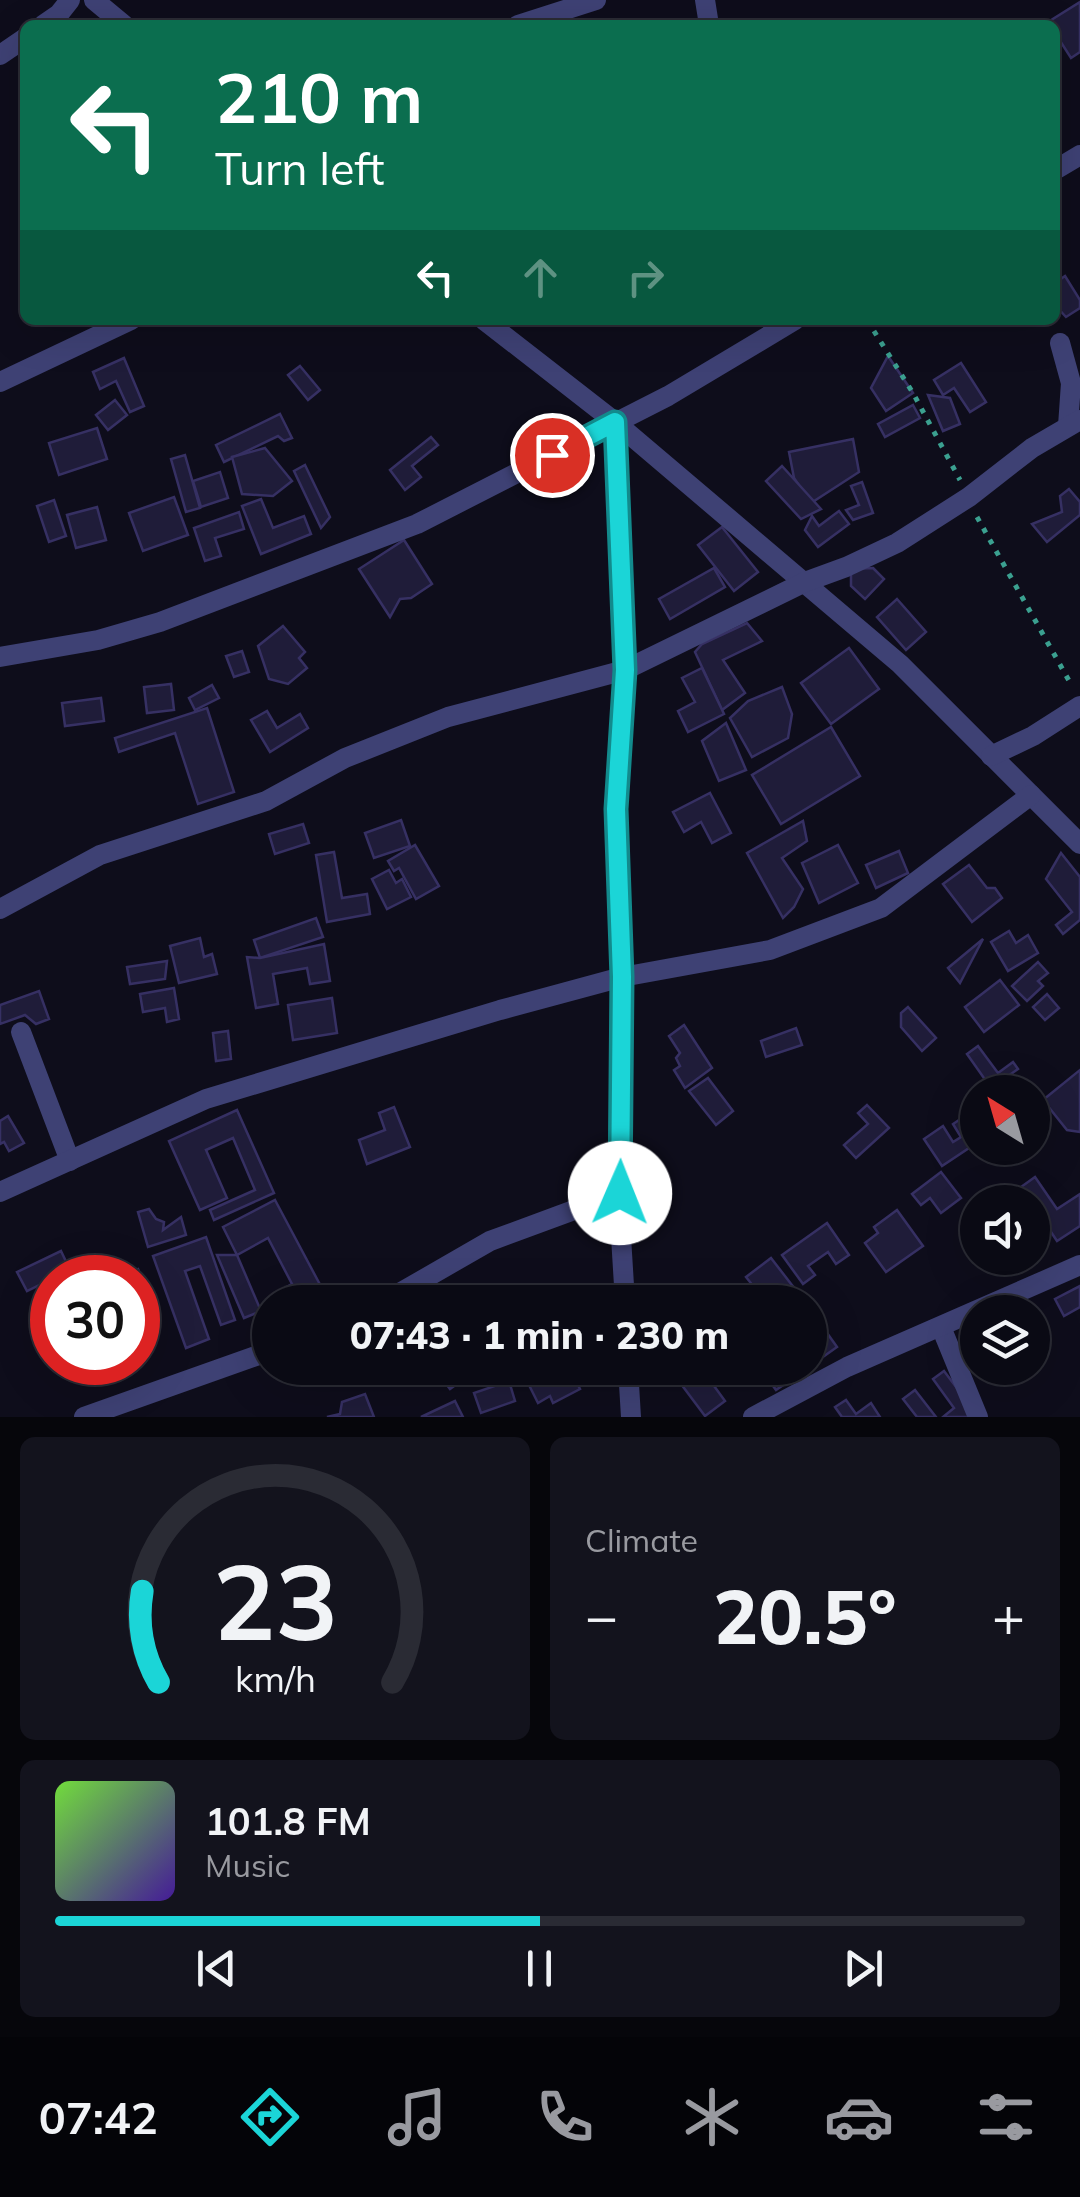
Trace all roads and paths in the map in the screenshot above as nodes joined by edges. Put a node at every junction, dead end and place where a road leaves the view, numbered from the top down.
1 (70, 0) edge
2 (94, 0) edge
3 (596, 0) edge
4 (50, 20) edge
5 (118, 20) edge
6 (534, 20) edge
7 (120, 325) edge
8 (490, 325) edge
9 (780, 325) edge
10 (870, 325) edge
11 (1060, 343) dead end
12 (0, 382) edge
13 (615, 422) junction
14 (1074, 423) edge
15 (969, 497) junction
16 (804, 582) junction
17 (0, 657) edge
18 (625, 670) junction
19 (1080, 704) edge
20 (991, 756) junction
21 (1030, 795) junction
22 (1080, 844) edge
23 (0, 909) edge
24 (622, 977) junction
25 (21, 1032) dead end
26 (70, 1160) junction
27 (0, 1192) edge
28 (620, 1193) junction
29 (1080, 1265) edge
30 (414, 1285) edge
31 (624, 1285) edge
32 (942, 1327) junction
33 (252, 1357) edge
34 (629, 1385) edge
35 (84, 1417) edge
36 (631, 1417) edge
37 (753, 1417) edge
38 (978, 1417) edge

1 - 4 street
2 - 5 street
3 - 6 street
7 - 12 street
8 - 13 street
9 - 13 street
10 - 15 path
11 - 14 street
13 - 16 street
13 - 17 street
13 - 18 street
14 - 15 street
15 - 16 street
15 - 19 path
16 - 18 street
16 - 20 street
18 - 23 street
18 - 24 street
19 - 20 street
20 - 21 street
21 - 22 street
21 - 24 street
24 - 26 street
24 - 28 street
25 - 26 street
26 - 27 street
28 - 30 street
28 - 31 street
29 - 32 street
32 - 37 street
32 - 38 street
33 - 35 street
34 - 36 street

